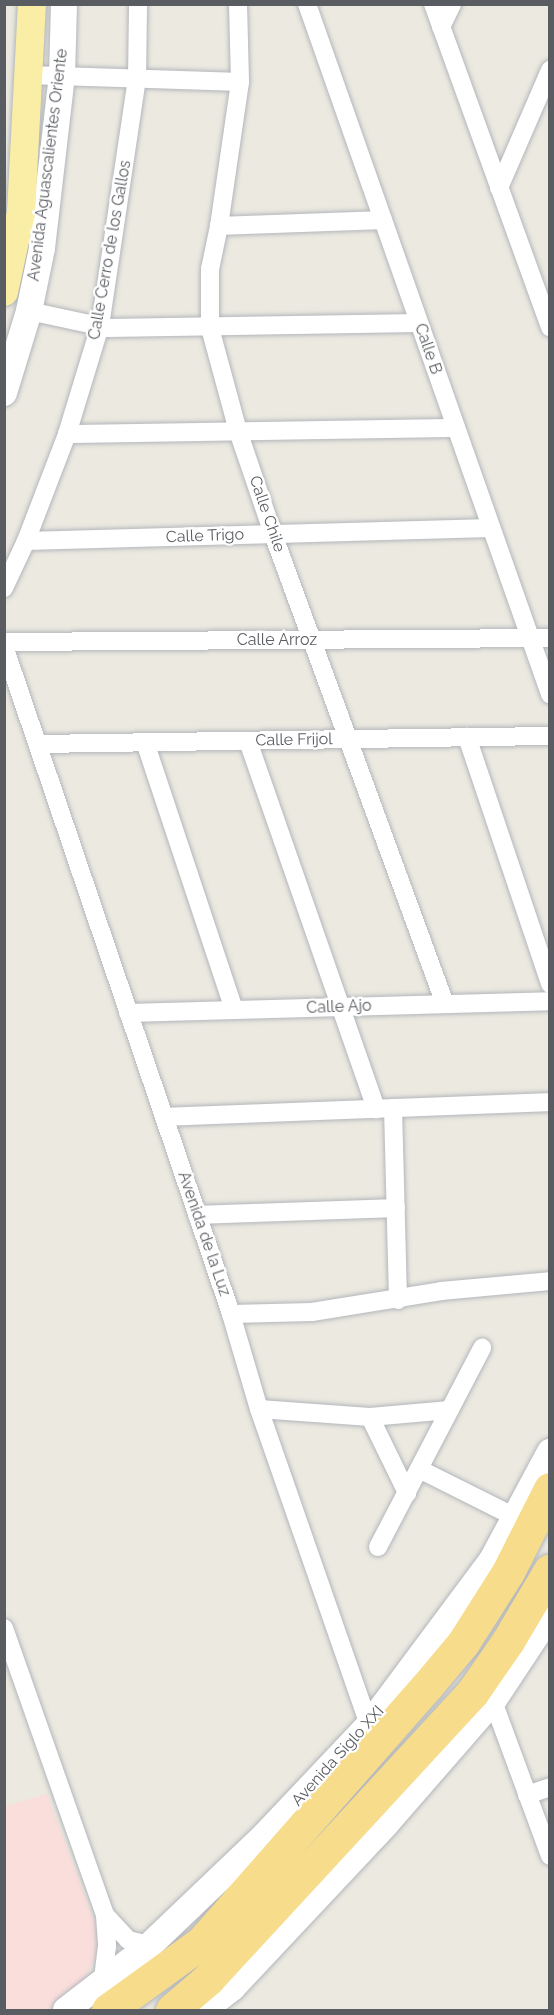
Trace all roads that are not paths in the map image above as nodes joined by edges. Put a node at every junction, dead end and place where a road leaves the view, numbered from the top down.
1 (32, 4) edge
2 (64, 4) edge
3 (138, 4) edge
4 (238, 4) edge
5 (307, 4) edge
6 (433, 4) edge
7 (452, 4) edge
8 (441, 27) junction
9 (549, 70) edge
10 (29, 75) junction
11 (62, 76) junction
12 (137, 79) junction
13 (240, 82) junction
14 (499, 188) junction
15 (383, 220) junction
16 (219, 226) junction
17 (4, 292) edge
18 (29, 311) junction
19 (419, 323) junction
20 (100, 326) junction
21 (210, 328) junction
22 (549, 328) edge
23 (4, 393) edge
24 (456, 428) junction
25 (238, 431) junction
26 (66, 434) junction
27 (491, 528) junction
28 (273, 534) junction
29 (26, 541) junction
30 (4, 588) edge
31 (549, 638) edge
32 (530, 639) junction
33 (313, 640) junction
34 (4, 644) edge
35 (549, 694) edge
36 (549, 736) edge
37 (467, 737) junction
38 (349, 739) junction
39 (248, 741) junction
40 (145, 742) junction
41 (38, 744) junction
42 (549, 984) edge
43 (549, 1001) edge
44 (444, 1004) junction
45 (340, 1007) junction
46 (234, 1010) junction
47 (128, 1013) junction
48 (549, 1102) edge
49 (385, 1108) junction
50 (164, 1117) junction
51 (396, 1208) junction
52 (197, 1215) junction
53 (549, 1281) edge
54 (398, 1300) junction
55 (231, 1314) junction
56 (482, 1348) dead end
57 (259, 1408) junction
58 (450, 1410) junction
59 (370, 1417) junction
60 (549, 1452) edge
61 (419, 1469) junction
62 (549, 1489) edge
63 (407, 1493) junction
64 (514, 1517) junction
65 (378, 1547) dead end
66 (549, 1570) edge
67 (549, 1615) edge
68 (4, 1628) edge
69 (427, 1686) junction
70 (493, 1701) junction
71 (447, 1723) junction
72 (369, 1725) junction
73 (549, 1787) edge
74 (527, 1795) junction
75 (300, 1831) junction
76 (265, 1835) junction
77 (549, 1856) edge
78 (105, 1915) junction
79 (150, 1946) junction
80 (105, 1997) edge
81 (66, 2010) edge
82 (172, 2010) edge
83 (204, 2010) edge

1 - 10 main road, Avenida Aguascalientes Oriente
2 - 11 street, Avenida Aguascalientes Oriente
3 - 12 street, Calle Cerro de los Gallos
4 - 13 street, Calle Chile
5 - 15 street, Calle B
6 - 8 street
7 - 8 street
8 - 14 street
9 - 14 street
10 - 11 street
10 - 17 main road, Avenida Aguascalientes Oriente
11 - 12 street
11 - 18 street, Avenida Aguascalientes Oriente
12 - 13 street
12 - 20 street, Calle Cerro de los Gallos
13 - 16 street, Calle Chile
14 - 22 street
15 - 16 street
15 - 19 street, Calle B
16 - 21 street, Calle Chile
18 - 20 street
18 - 23 street, Avenida Aguascalientes Oriente
19 - 21 street
19 - 24 street, Calle B
20 - 21 street
20 - 26 street, Calle Cerro de los Gallos
21 - 25 street, Calle Chile
24 - 25 street
24 - 27 street, Calle B
25 - 26 street
25 - 28 street, Calle Chile
26 - 29 street, Calle Cerro de los Gallos
27 - 28 street, Calle Trigo
27 - 32 street, Calle B
28 - 29 street, Calle Trigo
28 - 33 street, Calle Chile
29 - 30 street, Calle Cerro de los Gallos
31 - 32 street, Calle Arroz
32 - 33 street, Calle Arroz
32 - 35 street, Calle B
33 - 34 street, Calle Arroz
33 - 38 street, Calle Chile
34 - 41 street, Avenida de la Luz
36 - 37 street, Calle Frijol
37 - 38 street, Calle Frijol
37 - 42 street
38 - 39 street, Calle Frijol
38 - 44 street, Calle Chile
39 - 40 street, Calle Frijol
39 - 45 street
40 - 41 street, Calle Frijol
40 - 46 street
41 - 47 street, Avenida de la Luz
43 - 44 street, Calle Ajo
44 - 45 street, Calle Ajo
45 - 46 street, Calle Ajo
45 - 49 street
46 - 47 street, Calle Ajo
47 - 50 street, Avenida de la Luz
48 - 49 street
49 - 50 street
49 - 51 street
50 - 52 street, Avenida de la Luz
51 - 52 street
51 - 54 street
52 - 55 street, Avenida de la Luz
53 - 54 street
54 - 55 street
55 - 57 street, Avenida de la Luz
56 - 58 street
57 - 59 street
57 - 72 street, Avenida de la Luz
58 - 59 street
58 - 61 street
59 - 63 street
60 - 64 street, Avenida Siglo XXI
61 - 63 street
61 - 64 street
62 - 69 highway, Avenida Siglo XXI
63 - 65 street
64 - 72 street, Avenida Siglo XXI
66 - 71 highway
67 - 70 street
68 - 78 street
69 - 71 highway
69 - 75 highway, Avenida Siglo XXI
70 - 74 street
70 - 83 street
71 - 82 highway
72 - 76 street, Avenida Siglo XXI
73 - 74 street
74 - 77 street
75 - 76 highway
75 - 80 highway, Avenida Siglo XXI
76 - 79 street, Avenida Siglo XXI
78 - 79 street
78 - 80 street
79 - 80 street, Avenida Siglo XXI
80 - 81 street, Avenida Siglo XXI

